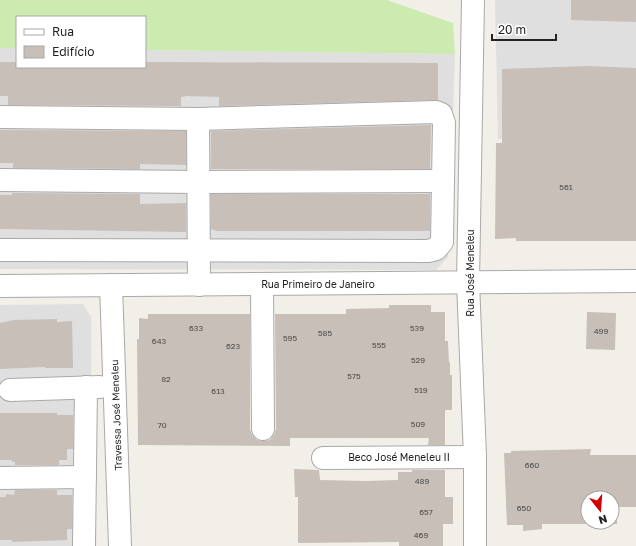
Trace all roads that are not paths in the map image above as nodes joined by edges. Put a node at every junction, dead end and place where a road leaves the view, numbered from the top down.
1 (473, 0) edge
2 (0, 117) edge
3 (198, 119) junction
4 (0, 180) edge
5 (443, 181) junction
6 (199, 182) junction
7 (199, 249) junction
8 (0, 250) edge
9 (636, 281) edge
10 (468, 282) junction
11 (262, 284) junction
12 (111, 285) junction
13 (199, 285) junction
14 (0, 286) edge
15 (115, 386) junction
16 (86, 387) junction
17 (10, 390) dead end
18 (263, 429) dead end
19 (475, 457) junction
20 (323, 458) dead end
21 (84, 477) junction
22 (0, 478) edge
23 (84, 546) edge
24 (120, 546) edge
25 (475, 546) edge

1 - 10 street, Rua José Meneleu
2 - 3 street
3 - 5 street
3 - 6 street
4 - 6 street
5 - 6 street
5 - 7 street
6 - 7 street
7 - 8 street
7 - 13 street
9 - 10 street, Rua Primeiro de Janeiro
10 - 11 street, Rua Primeiro de Janeiro
10 - 19 street, Rua José Meneleu
11 - 13 street, Rua Primeiro de Janeiro
11 - 18 street
12 - 13 street, Rua Primeiro de Janeiro
12 - 14 street, Rua Primeiro de Janeiro
12 - 15 street, Travessa José Meneleu
15 - 16 street
15 - 24 street, Travessa José Meneleu
16 - 17 street
16 - 21 street
19 - 20 street, Beco José Meneleu II
19 - 25 street, Rua José Meneleu
21 - 22 street
21 - 23 street

